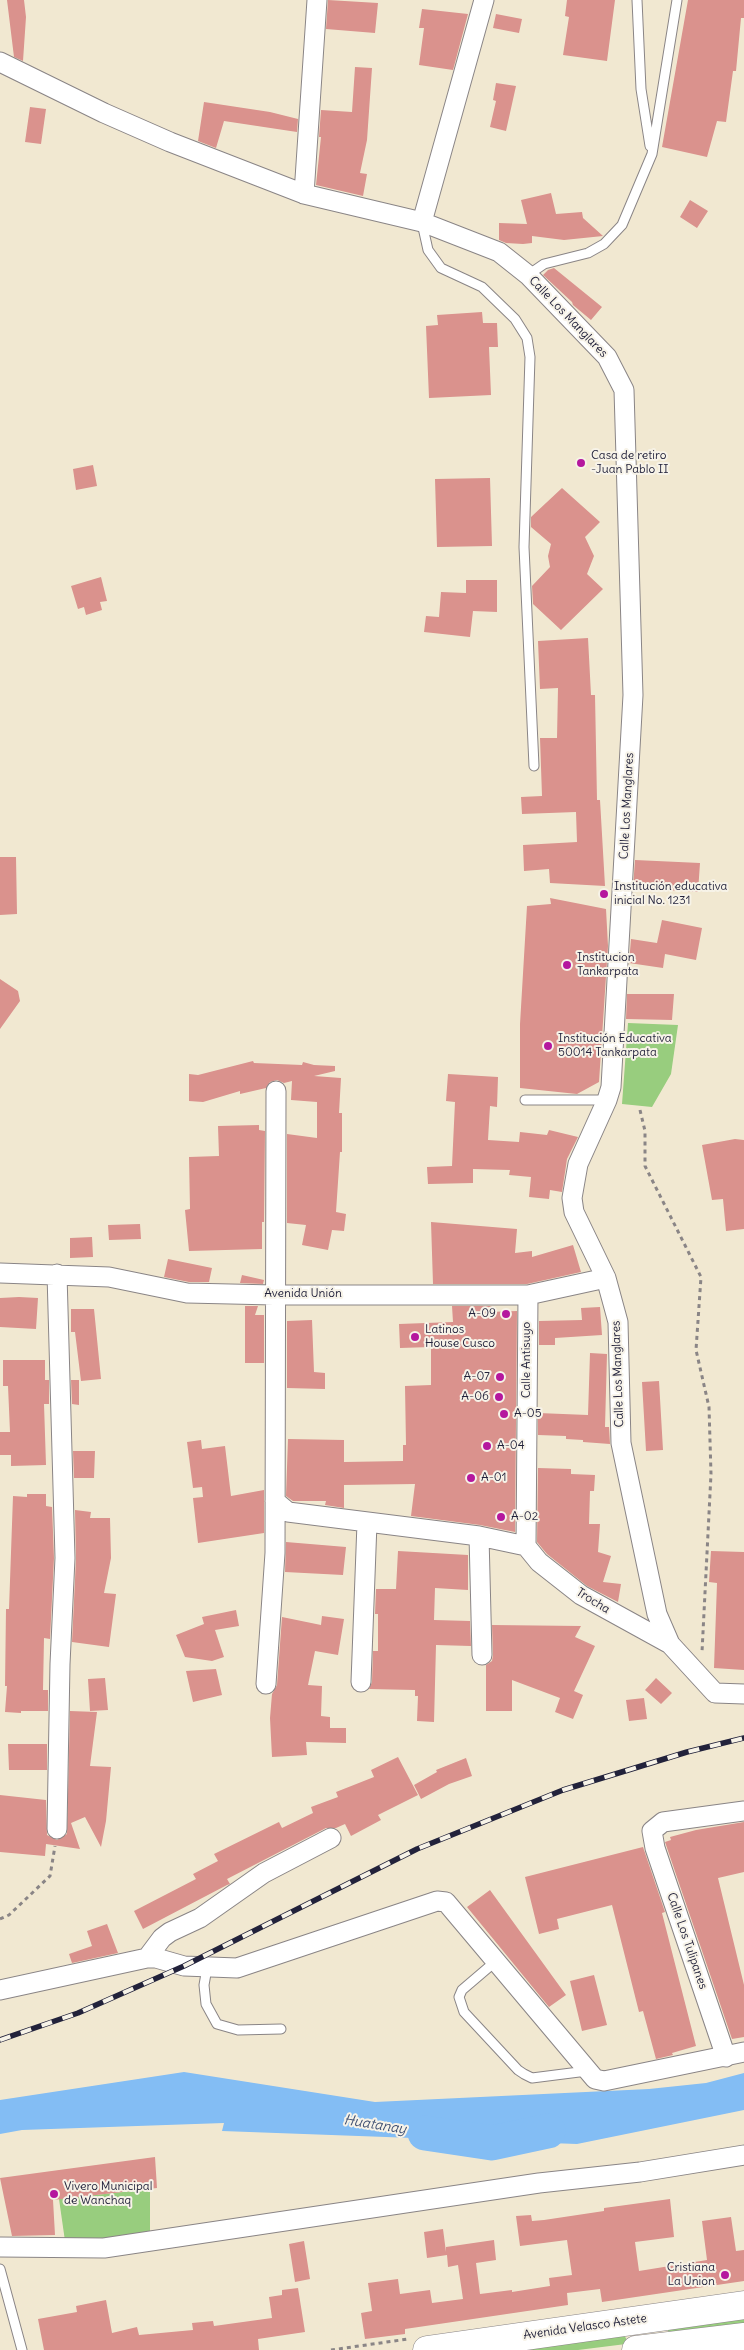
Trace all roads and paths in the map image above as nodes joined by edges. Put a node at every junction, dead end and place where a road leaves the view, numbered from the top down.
1 (316, 0) edge
2 (484, 0) edge
3 (637, 0) edge
4 (677, 0) edge
5 (0, 62) edge
6 (652, 154) junction
7 (304, 194) junction
8 (422, 222) junction
9 (528, 275) junction
10 (534, 766) dead end
11 (276, 1090) dead end
12 (525, 1100) dead end
13 (607, 1100) junction
14 (640, 1110) dead end
15 (0, 1273) edge
16 (57, 1274) junction
17 (606, 1278) junction
18 (274, 1294) junction
19 (528, 1294) junction
20 (274, 1501) junction
21 (367, 1523) junction
22 (479, 1536) junction
23 (526, 1546) junction
24 (670, 1644) junction
25 (482, 1655) dead end
26 (702, 1656) dead end
27 (361, 1682) dead end
28 (266, 1684) dead end
29 (742, 1689) edge
30 (744, 1810) edge
31 (57, 1829) joint
32 (331, 1838) dead end
33 (0, 1919) edge
34 (147, 1958) junction
35 (496, 1961) junction
36 (206, 1968) junction
37 (0, 1990) edge
38 (281, 2029) dead end
39 (744, 2052) edge
40 (726, 2057) junction
41 (588, 2071) junction
42 (744, 2156) edge
43 (0, 2247) edge
44 (0, 2269) edge
45 (744, 2305) edge
46 (650, 2318) junction
47 (744, 2337) edge
48 (651, 2349) edge
49 (22, 2350) edge
50 (427, 2350) edge

1 - 7 street
2 - 8 street
3 - 6 lane
4 - 6 lane
5 - 7 street, Calle Los Manglares
6 - 9 lane
7 - 8 street, Calle Los Manglares
8 - 9 street, Calle Los Manglares
8 - 10 lane
9 - 13 street, Calle Los Manglares
11 - 18 street
12 - 13 lane
13 - 17 street, Calle Los Manglares
14 - 26 path
15 - 16 street, Avenida Unión
16 - 18 street, Avenida Unión
16 - 31 street
17 - 19 street, Avenida Unión
17 - 24 street, Calle Los Manglares
18 - 19 street, Avenida Unión
18 - 20 street
19 - 23 street, Calle Antisuyo
20 - 21 street
20 - 28 street
21 - 22 street
21 - 27 street
22 - 23 street
22 - 25 street
23 - 24 street, Trocha
24 - 29 street, Calle Los Manglares
30 - 40 street, Calle Los Tulipanes
31 - 33 path
32 - 34 street
34 - 36 street
34 - 37 street
35 - 36 street
35 - 41 street
35 - 41 lane
36 - 38 lane
39 - 40 street
40 - 41 street
42 - 43 street
44 - 49 lane
45 - 46 highway, Avenida Velasco Astete
46 - 48 street
46 - 50 highway, Avenida Velasco Astete
47 - 48 highway

